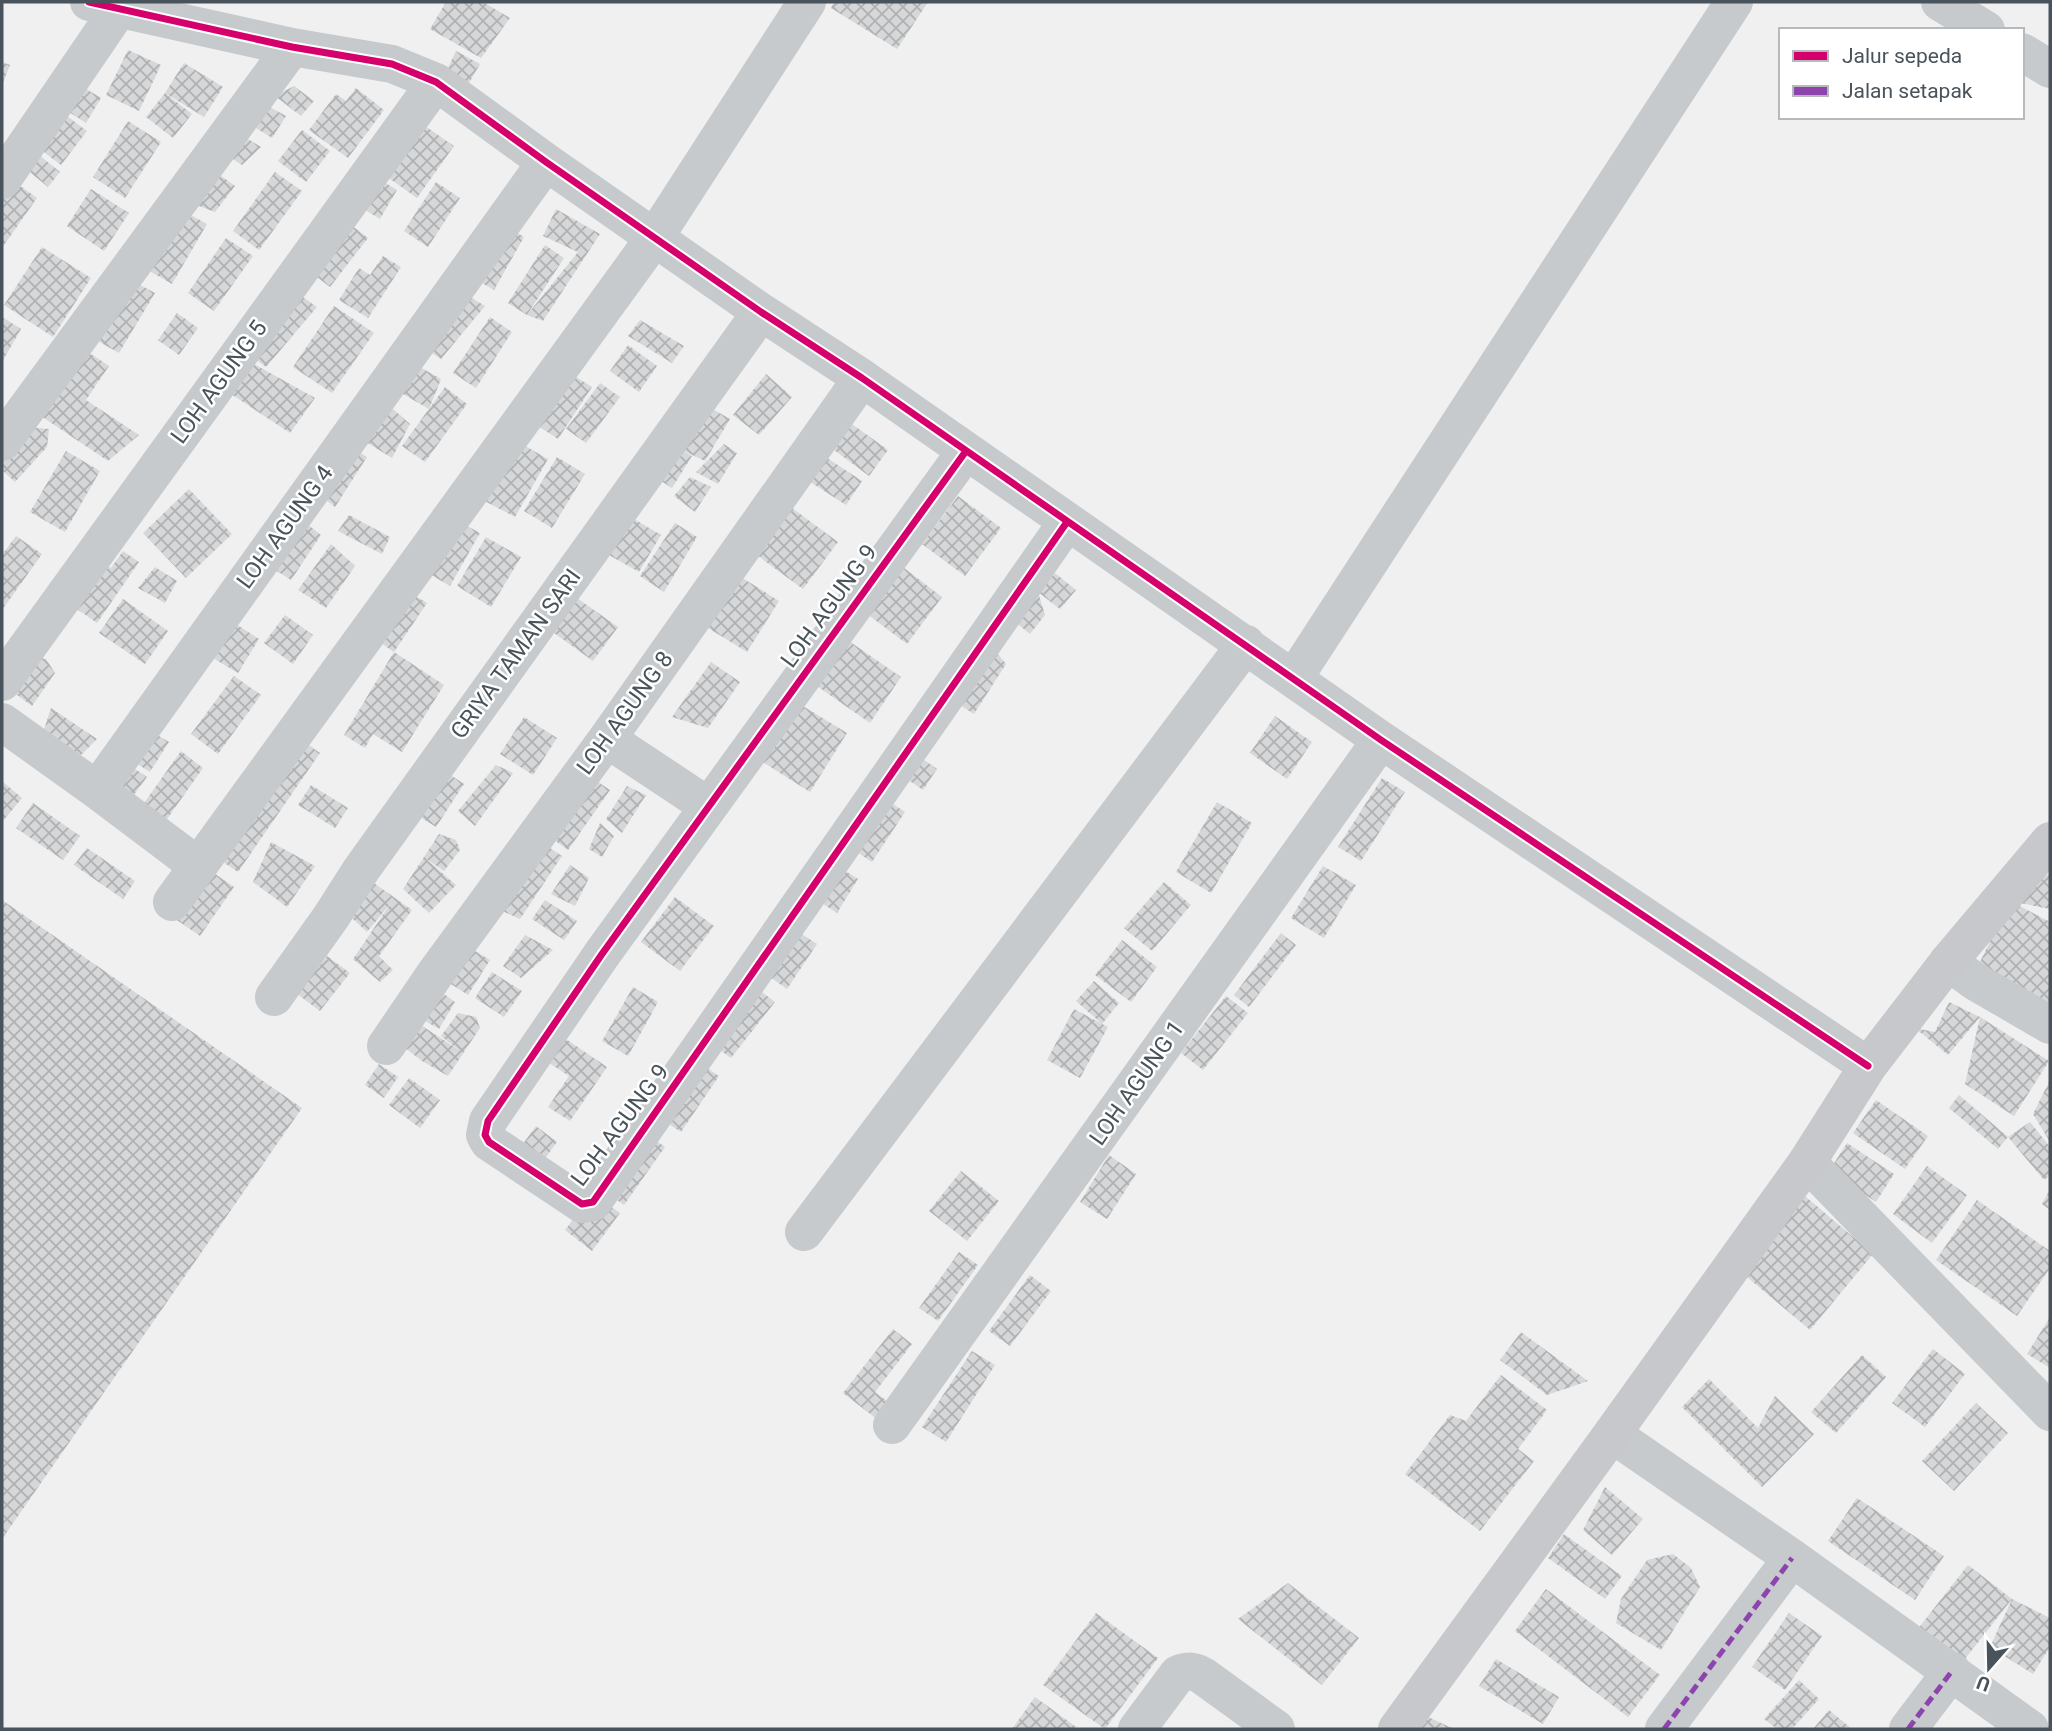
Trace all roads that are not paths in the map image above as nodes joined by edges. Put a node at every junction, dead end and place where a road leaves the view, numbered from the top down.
1 (807, 2) edge
2 (1734, 2) edge
3 (1940, 2) edge
4 (103, 6) edge
5 (1983, 28) edge
6 (292, 47) junction
7 (2024, 53) edge
8 (2050, 69) edge
9 (436, 82) junction
10 (546, 162) junction
11 (2, 180) edge
12 (655, 237) junction
13 (761, 312) junction
14 (862, 379) junction
15 (2, 442) edge
16 (966, 451) junction
17 (1067, 522) junction
18 (1246, 644) junction
19 (1294, 678) junction
20 (2, 682) edge
21 (2, 722) edge
22 (607, 739) junction
23 (1381, 740) junction
24 (97, 790) junction
25 (708, 806) junction
26 (2050, 841) edge
27 (198, 866) junction
28 (172, 902) dead end
29 (1948, 962) junction
30 (275, 997) dead end
31 (2050, 1024) edge
32 (386, 1046) dead end
33 (1868, 1066) junction
34 (1807, 1162) junction
35 (804, 1232) dead end
36 (2050, 1412) edge
37 (892, 1425) dead end
38 (1612, 1434) junction
39 (1792, 1558) junction
40 (1952, 1671) junction
41 (1137, 1729) edge
42 (1276, 1729) edge
43 (1397, 1729) edge
44 (1664, 1729) edge
45 (1908, 1729) edge
46 (2030, 1729) edge

1 - 12 street
2 - 19 street
3 - 5 street
4 - 6 street
4 - 11 street
6 - 9 street
6 - 15 street
7 - 8 street
9 - 10 street
9 - 20 street, LOH AGUNG 5
10 - 12 street
10 - 24 street, LOH AGUNG 4
12 - 13 street
12 - 27 street
13 - 14 street
13 - 30 street, GRIYA TAMAN SARI
14 - 16 street
14 - 22 street, LOH AGUNG 8
16 - 17 street
16 - 25 street, LOH AGUNG 9
17 - 18 street
17 - 25 street, LOH AGUNG 9
18 - 19 street
18 - 35 street
19 - 23 street
21 - 24 street
22 - 25 street
22 - 32 street, LOH AGUNG 8
23 - 33 street
23 - 37 street, LOH AGUNG 1
24 - 27 street
26 - 29 main road
27 - 28 street
29 - 31 street
29 - 33 main road
33 - 34 main road
34 - 36 street
34 - 38 main road
38 - 39 street
38 - 43 main road
39 - 40 street
39 - 44 street
40 - 45 street
40 - 46 street
41 - 42 street

